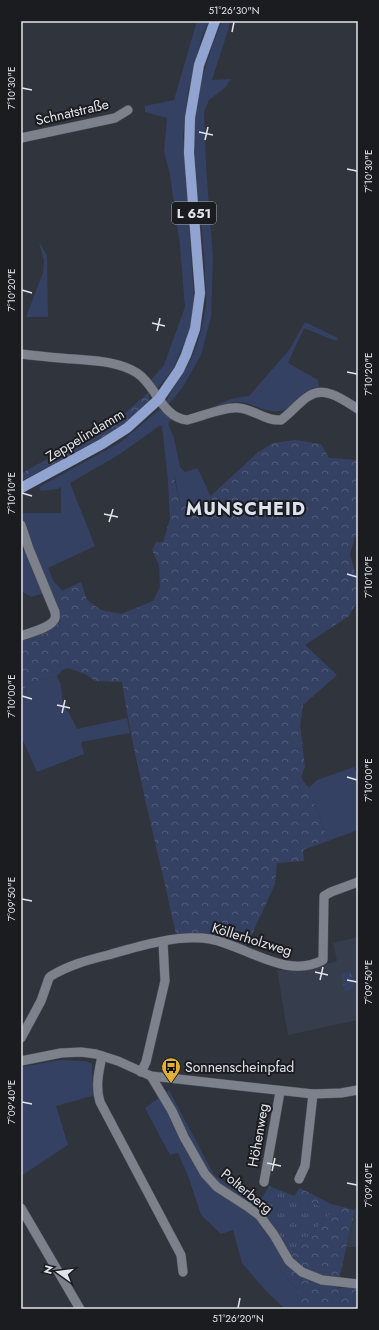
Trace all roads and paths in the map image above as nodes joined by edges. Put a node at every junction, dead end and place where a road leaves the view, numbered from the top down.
1 (214, 21) edge
2 (128, 110) dead end
3 (21, 138) edge
4 (21, 354) edge
5 (159, 399) junction
6 (358, 408) edge
7 (21, 488) edge
8 (21, 525) edge
9 (21, 636) edge
10 (358, 882) edge
11 (163, 942) junction
12 (21, 1038) edge
13 (102, 1056) junction
14 (21, 1061) edge
15 (141, 1072) junction
16 (151, 1076) junction
17 (358, 1090) edge
18 (280, 1092) junction
19 (313, 1094) junction
20 (299, 1179) dead end
21 (264, 1182) dead end
22 (21, 1208) edge
23 (183, 1272) dead end
24 (358, 1284) edge
25 (80, 1309) edge

1 - 5 main road, L 651
2 - 3 street, Schnatstraße
4 - 5 street
5 - 6 street
5 - 7 main road, Zeppelindamm / L 651
8 - 9 street
10 - 11 street, Köllerholzweg
11 - 12 street, Köllerholzweg
11 - 15 street
13 - 14 street, Höhenweg
13 - 15 street, Höhenweg
13 - 23 street
15 - 16 street, Höhenweg
16 - 18 street, Höhenweg
16 - 24 street, Polterberg
17 - 19 street, Höhenweg
18 - 19 street, Höhenweg
18 - 21 street, Höhenweg
19 - 20 street
22 - 25 street

